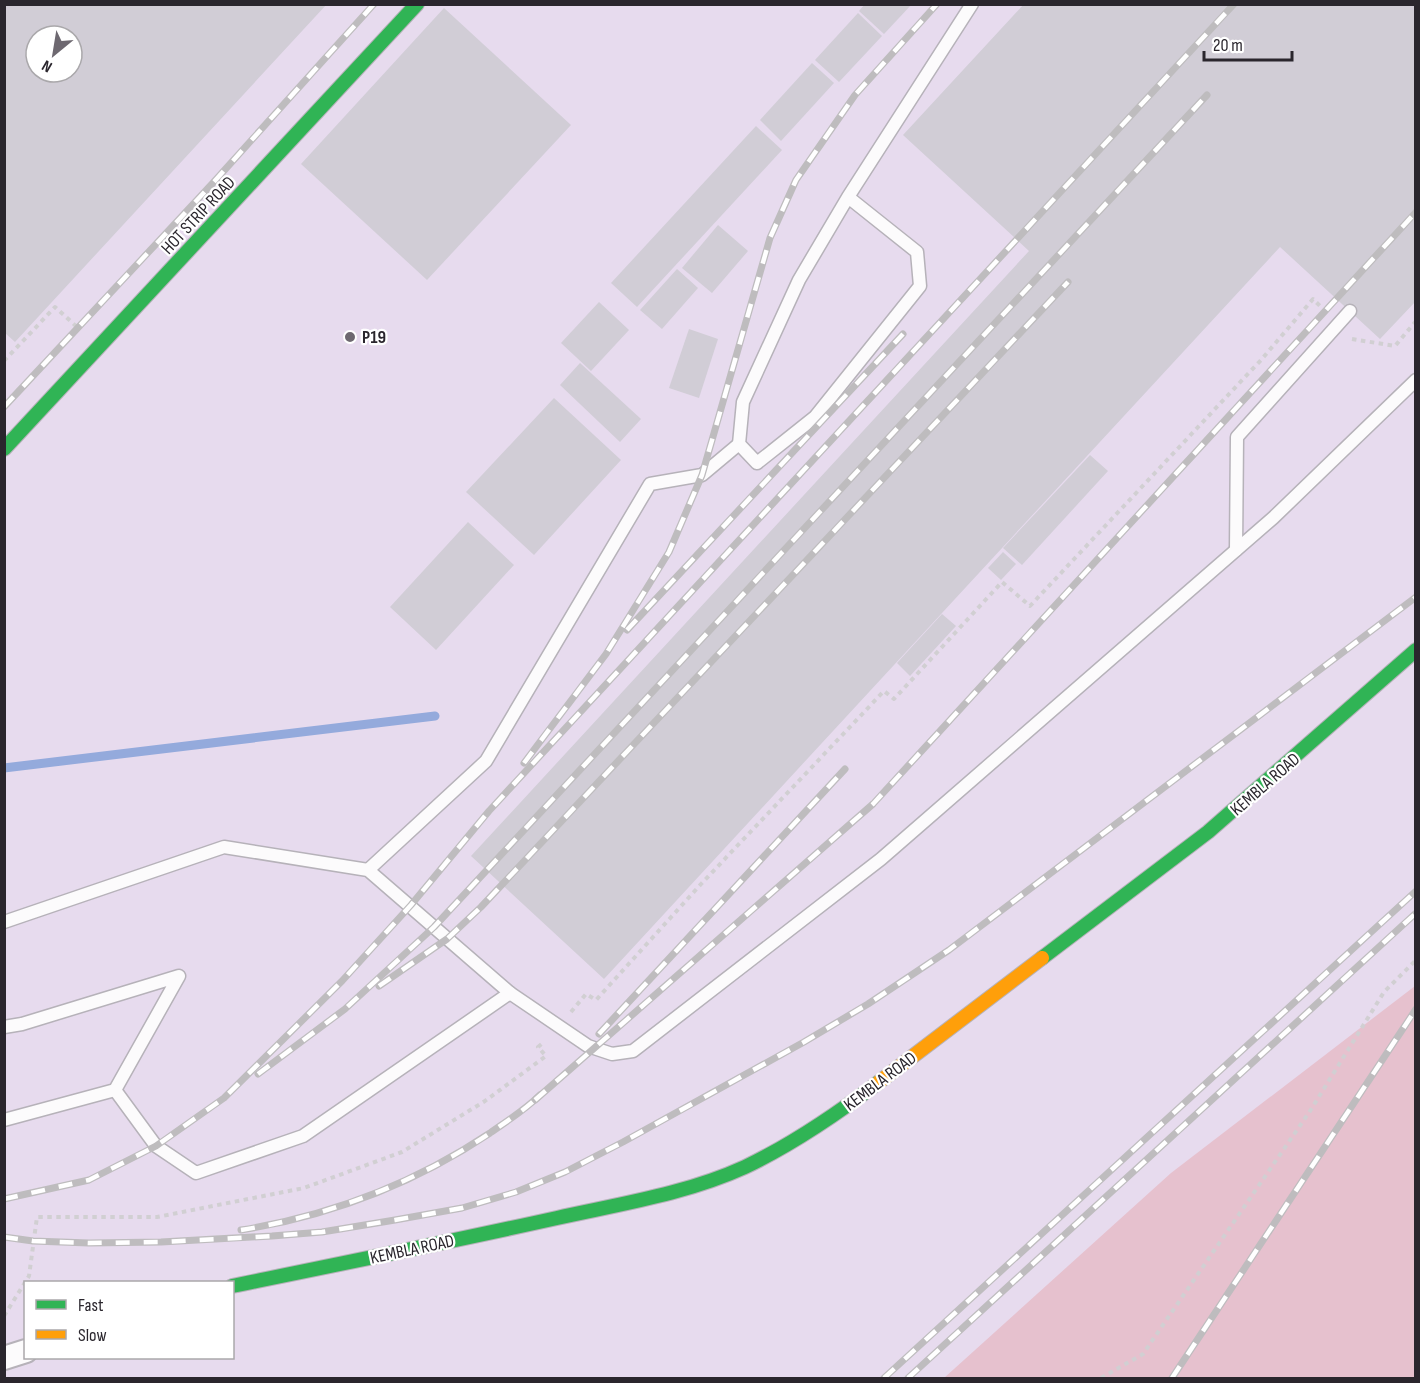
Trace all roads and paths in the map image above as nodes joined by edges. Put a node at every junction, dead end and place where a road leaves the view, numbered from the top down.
1 (417, 4) edge
2 (972, 4) edge
3 (848, 197) junction
4 (1350, 311) dead end
5 (1416, 321) edge
6 (1338, 325) junction
7 (99, 348) junction
8 (4, 361) edge
9 (1416, 380) edge
10 (739, 444) junction
11 (4, 449) edge
12 (1236, 550) junction
13 (1416, 650) edge
14 (368, 870) junction
15 (4, 922) edge
16 (1416, 960) edge
17 (510, 993) junction
18 (560, 1026) junction
19 (4, 1027) edge
20 (115, 1090) junction
21 (4, 1120) edge
22 (26, 1281) edge
23 (24, 1284) edge
24 (234, 1286) edge
25 (4, 1316) edge
26 (24, 1352) edge
27 (4, 1358) edge
28 (1101, 1378) edge

1 - 7 street, HOT STRIP ROAD
2 - 3 lane
3 - 10 lane
3 - 10 lane
4 - 6 lane
5 - 6 path
6 - 12 lane
6 - 18 path
7 - 8 path
7 - 11 street, HOT STRIP ROAD
9 - 12 lane
10 - 14 lane
12 - 18 lane
13 - 24 street, KEMBLA ROAD
14 - 15 lane
14 - 17 lane
16 - 28 path
17 - 18 lane
17 - 20 lane
18 - 22 path
19 - 20 lane
20 - 21 lane
23 - 25 path
26 - 27 street

